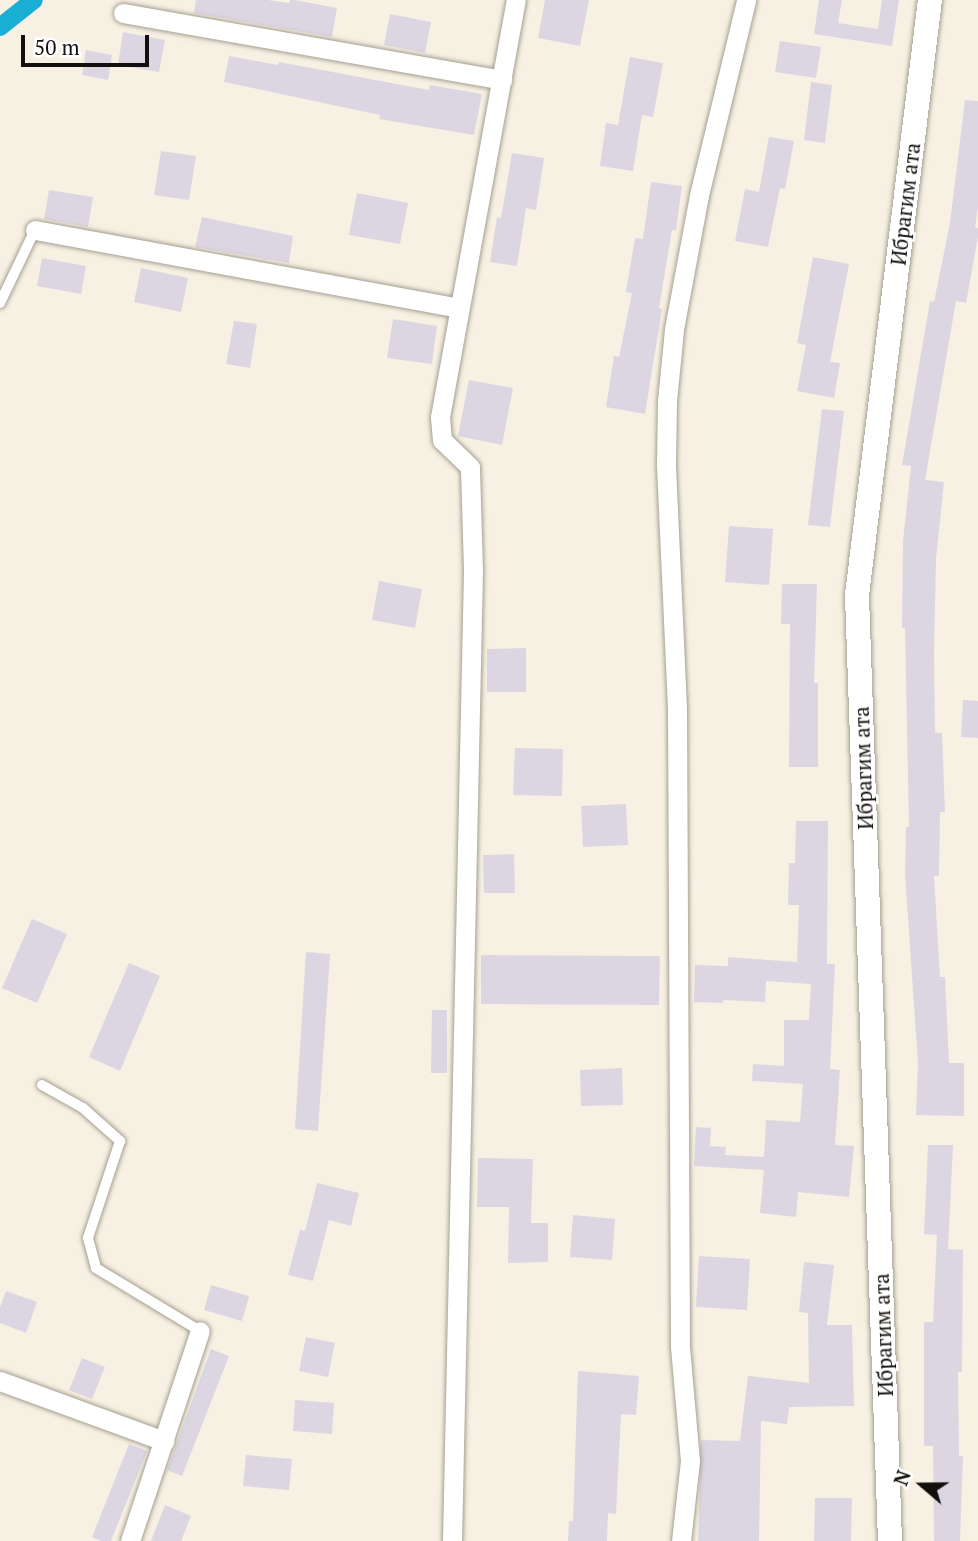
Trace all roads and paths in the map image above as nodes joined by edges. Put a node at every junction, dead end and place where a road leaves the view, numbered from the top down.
1 (516, 0) edge
2 (746, 0) edge
3 (930, 0) edge
4 (123, 13) dead end
5 (502, 80) junction
6 (35, 229) joint
7 (0, 303) edge
8 (459, 308) junction
9 (43, 1085) dead end
10 (200, 1331) joint
11 (0, 1381) edge
12 (164, 1441) junction
13 (130, 1541) edge
14 (452, 1541) edge
15 (681, 1541) edge
16 (890, 1541) edge

1 - 5 street
2 - 15 street
3 - 16 street, Ибрагим ата
4 - 5 street
5 - 8 street
6 - 7 lane
6 - 8 street
8 - 14 street
9 - 10 lane
10 - 12 street
11 - 12 street
12 - 13 street

